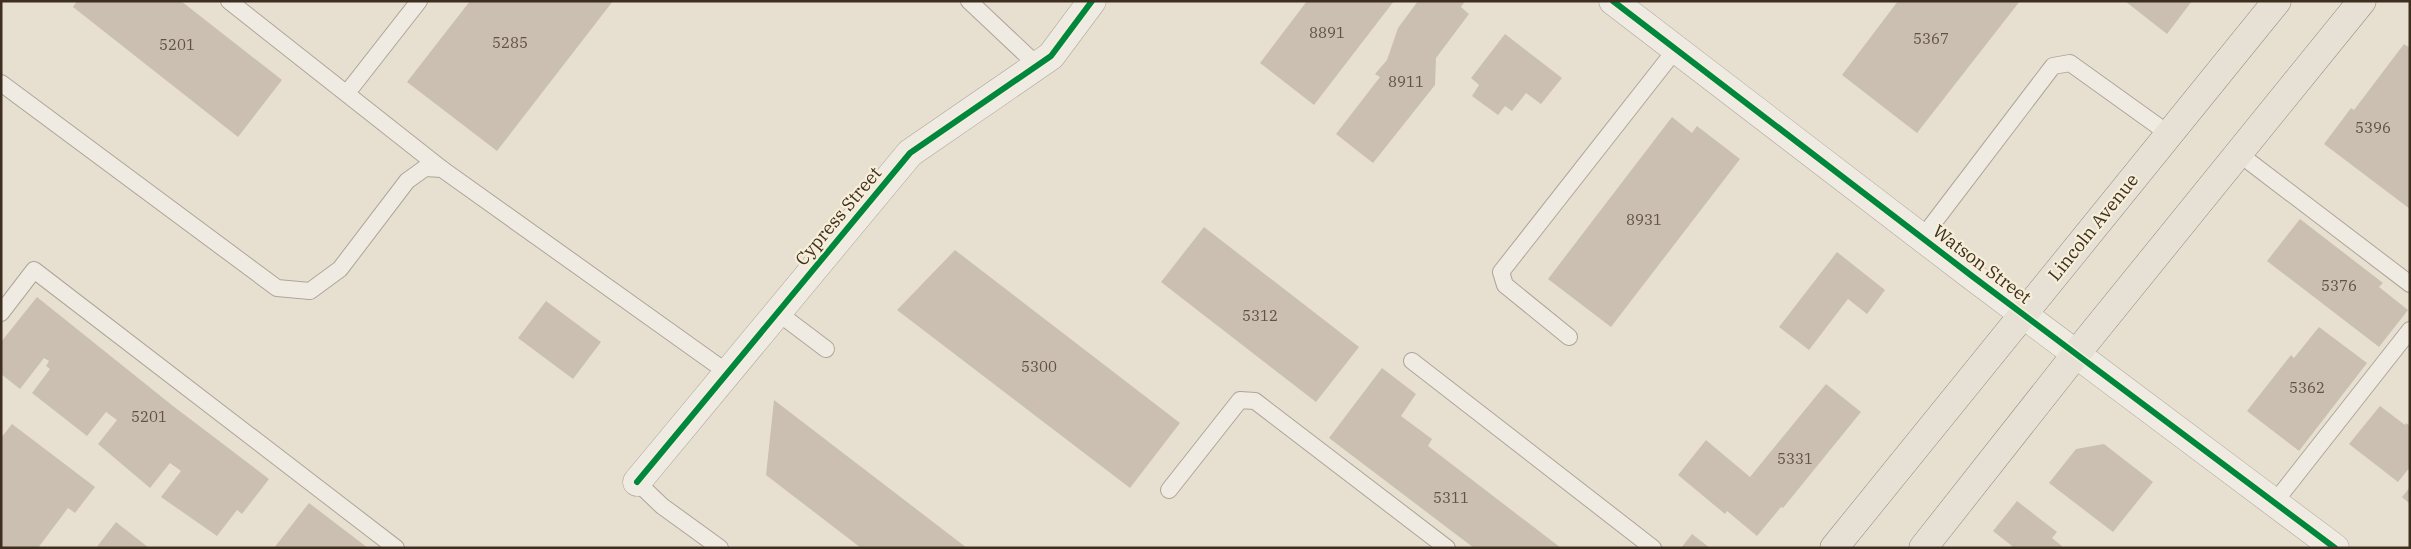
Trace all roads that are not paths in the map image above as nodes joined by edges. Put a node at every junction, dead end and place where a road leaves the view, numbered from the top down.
1 (229, 1) edge
2 (419, 1) edge
3 (969, 1) edge
4 (1092, 1) edge
5 (1613, 1) edge
6 (2277, 1) edge
7 (2362, 1) edge
8 (1676, 49) junction
9 (1037, 65) junction
10 (1, 83) edge
11 (346, 93) junction
12 (2169, 134) junction
13 (2238, 154) junction
14 (442, 169) junction
15 (1922, 238) junction
16 (2410, 284) edge
17 (777, 312) junction
18 (1, 313) edge
19 (2022, 314) junction
20 (2410, 330) edge
21 (1569, 338) dead end
22 (826, 349) dead end
23 (2076, 354) junction
24 (1412, 361) dead end
25 (728, 373) junction
26 (637, 482) joint
27 (1170, 490) dead end
28 (2274, 503) junction
29 (1426, 541) edge
30 (396, 548) edge
31 (720, 548) edge
32 (1447, 548) edge
33 (1653, 548) edge
34 (1834, 548) edge
35 (1923, 548) edge
36 (2335, 548) edge

1 - 11 lane
2 - 11 lane
3 - 9 lane
4 - 9 street, Cypress Street
5 - 8 street, Watson Street
6 - 12 main road, Lincoln Avenue
7 - 13 main road
8 - 15 street, Watson Street
8 - 21 lane
9 - 17 street, Cypress Street
10 - 14 lane
11 - 14 lane
12 - 15 lane
12 - 19 main road, Lincoln Avenue
13 - 16 lane
13 - 23 main road
14 - 25 lane
15 - 19 street, Watson Street
17 - 22 lane
17 - 25 street, Cypress Street
18 - 30 lane
19 - 23 street, Watson Street
19 - 34 main road, Lincoln Avenue
20 - 28 lane
23 - 28 street, Watson Street
23 - 35 main road
24 - 33 lane
25 - 26 street, Cypress Street
26 - 31 lane
27 - 29 lane
28 - 36 street, Watson Street
29 - 32 lane

